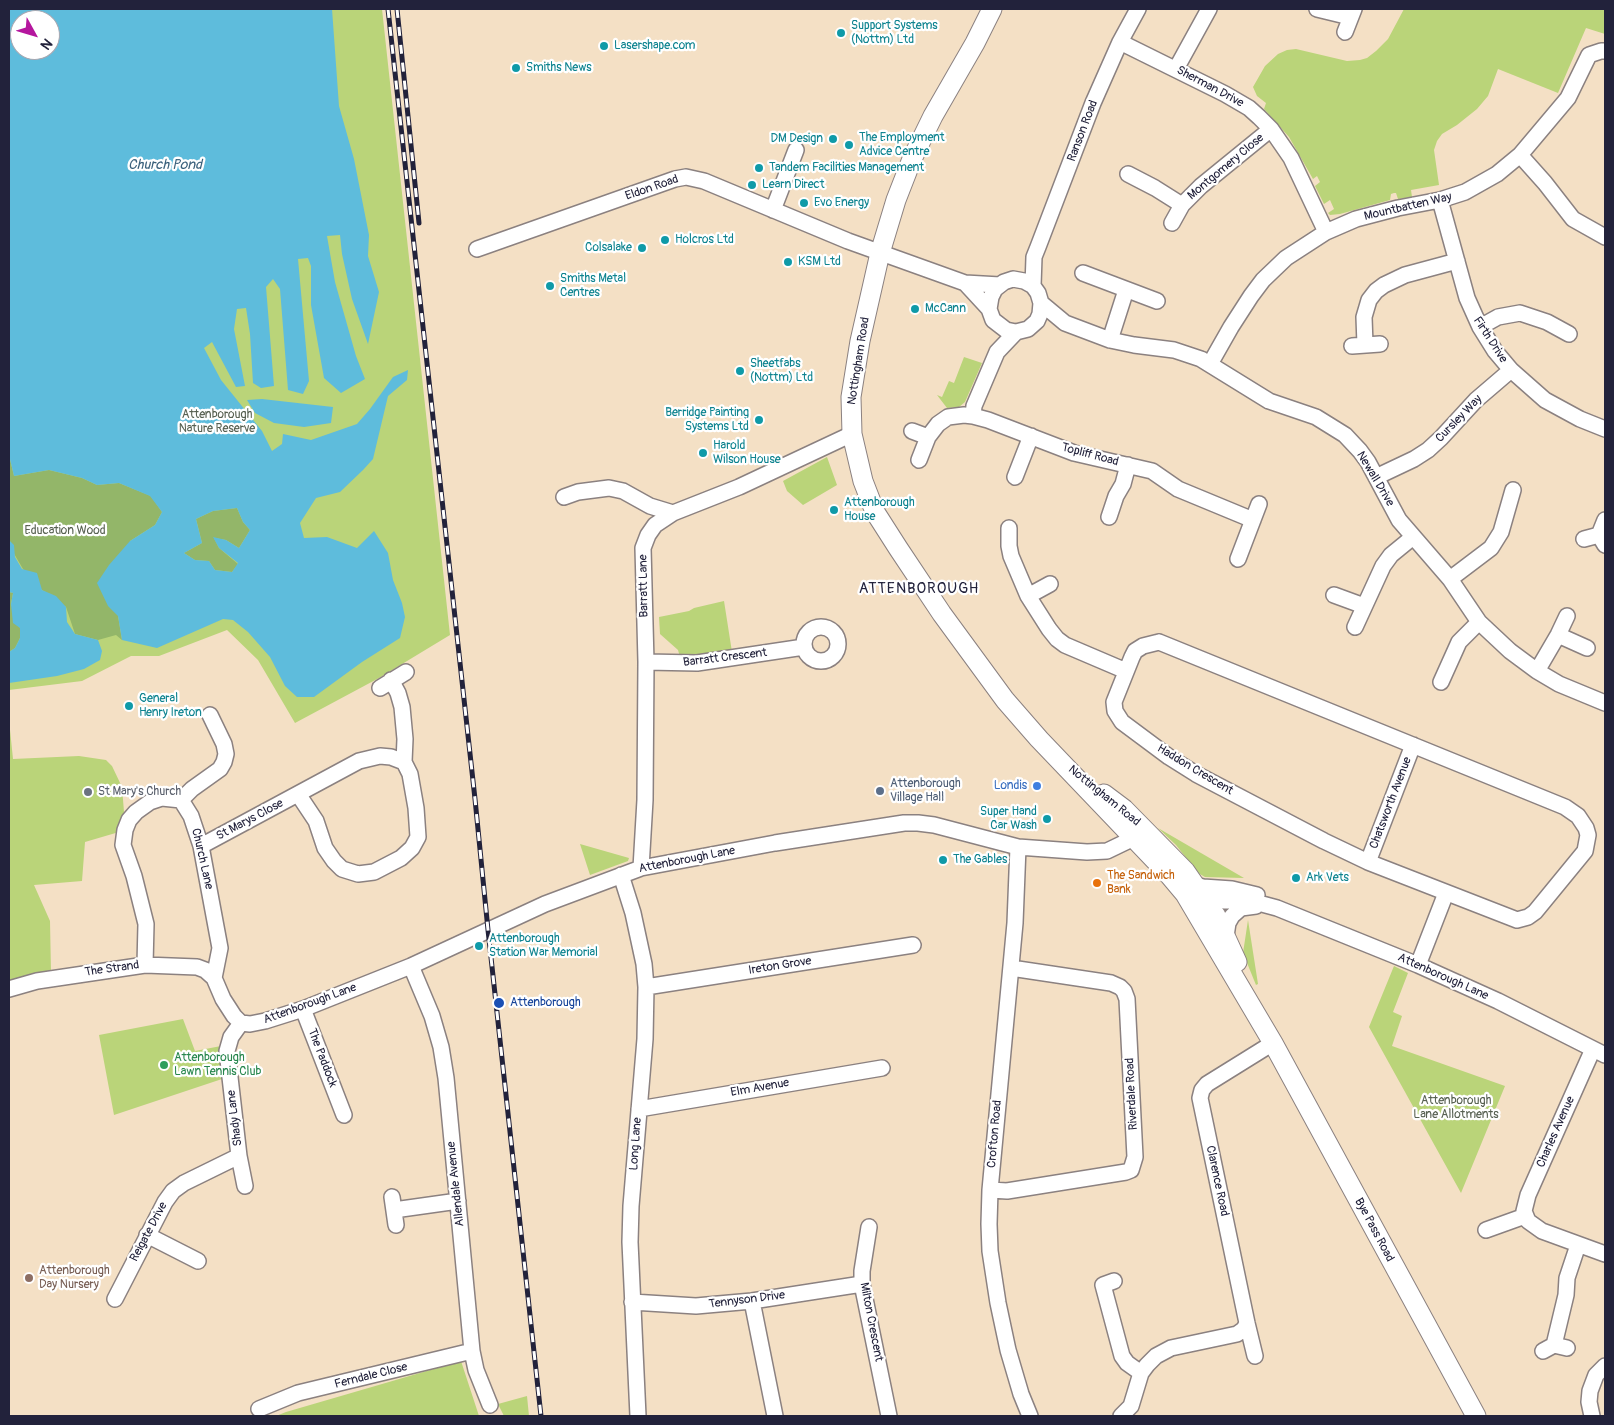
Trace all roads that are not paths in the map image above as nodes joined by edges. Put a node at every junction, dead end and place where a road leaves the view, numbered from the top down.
1 (992, 9) edge
2 (1138, 9) edge
3 (1209, 9) edge
4 (1316, 9) edge
5 (1350, 19) edge
6 (1120, 42) junction
7 (1605, 52) edge
8 (1176, 69) junction
9 (1271, 129) junction
10 (796, 150) dead end
11 (1520, 156) junction
12 (1135, 183) dead end
13 (1440, 200) junction
14 (1182, 206) junction
15 (773, 210) junction
16 (1172, 223) dead end
17 (1326, 232) junction
18 (1605, 237) edge
19 (477, 249) dead end
20 (880, 253) junction
21 (1034, 257) junction
22 (1457, 261) junction
23 (1083, 273) dead end
24 (1006, 282) junction
25 (965, 283) junction
26 (1033, 286) junction
27 (1126, 290) junction
28 (1158, 302) dead end
29 (1041, 303) junction
30 (989, 308) junction
31 (1036, 321) junction
32 (1065, 323) junction
33 (999, 326) junction
34 (1480, 327) junction
35 (1016, 332) junction
36 (1571, 336) dead end
37 (1110, 340) junction
38 (1365, 345) dead end
39 (998, 352) junction
40 (1210, 364) junction
41 (1511, 370) junction
42 (973, 416) junction
43 (1605, 429) edge
44 (912, 431) dead end
45 (852, 434) junction
46 (1031, 436) junction
47 (928, 437) junction
48 (919, 460) dead end
49 (1128, 465) junction
50 (1015, 477) dead end
51 (1376, 477) junction
52 (1513, 490) dead end
53 (564, 496) dead end
54 (1259, 504) dead end
55 (650, 506) junction
56 (673, 513) junction
57 (1109, 517) dead end
58 (1253, 520) junction
59 (1605, 520) edge
60 (655, 525) junction
61 (1009, 528) dead end
62 (1413, 537) junction
63 (1596, 540) edge
64 (1238, 559) dead end
65 (1450, 579) junction
66 (1050, 584) dead end
67 (1334, 595) dead end
68 (1028, 596) junction
69 (1364, 606) junction
70 (1567, 616) dead end
71 (1479, 622) junction
72 (1355, 628) dead end
73 (1558, 635) junction
74 (804, 647) dead end
75 (1587, 648) dead end
76 (646, 662) junction
77 (1126, 671) junction
78 (1537, 671) junction
79 (406, 672) dead end
80 (1441, 682) dead end
81 (1605, 703) edge
82 (210, 715) dead end
83 (1413, 745) junction
84 (404, 762) junction
85 (298, 794) junction
86 (181, 800) junction
87 (1139, 833) junction
88 (201, 846) junction
89 (1018, 847) junction
90 (1368, 862) junction
91 (641, 868) junction
92 (621, 875) junction
93 (1195, 892) junction
94 (1446, 893) junction
95 (1277, 908) junction
96 (1226, 936) junction
97 (913, 945) dead end
98 (145, 964) junction
99 (1418, 965) junction
100 (412, 966) junction
101 (1011, 968) junction
102 (214, 978) junction
103 (646, 987) junction
104 (9, 989) edge
105 (303, 1009) junction
106 (241, 1023) junction
107 (1273, 1044) junction
108 (1599, 1052) edge
109 (882, 1068) dead end
110 (639, 1109) junction
111 (339, 1111) dead end
112 (239, 1156) junction
113 (245, 1186) dead end
114 (990, 1190) junction
115 (458, 1201) junction
116 (394, 1211) dead end
117 (1525, 1216) junction
118 (870, 1227) dead end
119 (1486, 1230) dead end
120 (147, 1234) junction
121 (1578, 1245) junction
122 (1605, 1254) edge
123 (188, 1262) dead end
124 (1114, 1281) dead end
125 (862, 1284) junction
126 (115, 1289) dead end
127 (752, 1301) junction
128 (632, 1302) junction
129 (1247, 1323) junction
130 (1554, 1348) dead end
131 (472, 1351) junction
132 (1256, 1356) dead end
133 (1605, 1366) edge
134 (1142, 1373) junction
135 (265, 1402) dead end
136 (490, 1405) dead end
137 (638, 1416) edge
138 (775, 1416) edge
139 (889, 1416) edge
140 (1030, 1416) edge
141 (1121, 1416) edge
142 (1476, 1416) edge
143 (1592, 1416) edge

1 - 20 main road, Nottingham Road
2 - 6 street, Ranson Road
3 - 8 street
4 - 5 street
6 - 8 street, Sherman Drive
6 - 21 street, Ranson Road
7 - 11 street, Mountbatten Way
8 - 9 street, Sherman Drive
9 - 14 street, Montgomery Close
9 - 17 street, Sherman Drive
10 - 15 street
11 - 13 street, Mountbatten Way
11 - 18 street
12 - 14 street, Montgomery Close
13 - 17 street, Mountbatten Way
13 - 22 street, Firth Drive
14 - 16 street, Montgomery Close
15 - 19 street, Eldon Road
15 - 20 street, Eldon Road
17 - 40 street, Mountbatten Way
20 - 25 street
20 - 45 main road, Nottingham Road
21 - 24 street, Ranson Road
21 - 26 street, Ranson Road
22 - 34 street, Firth Drive
22 - 38 street
23 - 27 street
24 - 25 street
24 - 26 street
24 - 30 street, Ranson Road
25 - 30 street
26 - 29 street, Ranson Road
27 - 28 street
27 - 37 street
29 - 31 street
29 - 32 street, Newall Drive
30 - 33 street
31 - 32 street, Newall Drive
31 - 35 street
32 - 37 street, Newall Drive
33 - 35 street
33 - 39 street
34 - 36 street
34 - 41 street, Firth Drive
35 - 39 street
37 - 40 street, Newall Drive
39 - 42 street
40 - 51 street, Newall Drive
41 - 43 street, Firth Drive
41 - 51 street, Cursley Way
42 - 46 street, Topliff Road
42 - 47 street, Topliff Road
44 - 47 street
45 - 56 street, Barratt Lane
45 - 87 main road, Nottingham Road
46 - 49 street, Topliff Road
46 - 50 street
47 - 48 street, Topliff Road
49 - 57 street
49 - 58 street, Topliff Road
51 - 62 street, Newall Drive
52 - 65 street
53 - 55 street
54 - 58 street
55 - 56 street
55 - 60 street
56 - 60 street, Barratt Lane
58 - 64 street
59 - 63 street
60 - 76 street, Barratt Lane
61 - 68 street
62 - 65 street, Newall Drive
62 - 69 street
65 - 71 street, Newall Drive
66 - 68 street
67 - 69 street
68 - 77 street
69 - 72 street
70 - 73 street
71 - 78 street, Newall Drive
71 - 80 street
73 - 75 street
73 - 78 street
74 - 76 street, Barratt Crescent
76 - 91 street, Barratt Lane
77 - 83 street, Haddon Crescent
77 - 90 street, Haddon Crescent
78 - 81 street, Newall Drive
79 - 84 street, St Marys Close
82 - 86 street
83 - 90 street, Chatsworth Avenue
83 - 94 street, Haddon Crescent
84 - 85 street, St Marys Close
84 - 85 street, St Marys Close
85 - 88 street, St Marys Close
86 - 88 street, Church Lane
86 - 98 street
87 - 89 street, Attenborough Lane
87 - 93 main road, Bye Pass Road
88 - 102 street, Church Lane
89 - 91 street, Attenborough Lane
89 - 101 street, Crofton Road
90 - 94 street, Haddon Crescent
91 - 92 street, Attenborough Lane
92 - 100 street, Attenborough Lane
92 - 103 street, Long Lane
93 - 95 street, Attenborough Lane
93 - 96 main road, Bye Pass Road
93 - 107 main road, Bye Pass Road
94 - 99 street
95 - 96 street, Attenborough Lane
95 - 99 street, Attenborough Lane
96 - 107 main road, Bye Pass Road
97 - 103 street, Ireton Grove
98 - 102 street, The Strand
98 - 104 street, The Strand
99 - 108 street, Attenborough Lane
100 - 105 street, Attenborough Lane
100 - 115 street, Allendale Avenue
101 - 114 street, Crofton Road
101 - 114 street, Riverdale Road
102 - 106 street
103 - 110 street, Long Lane
105 - 106 street, Attenborough Lane
105 - 111 street, The Paddock
106 - 112 street, Shady Lane
107 - 129 street, Clarence Road
107 - 142 main road, Bye Pass Road
108 - 117 street, Charles Avenue
109 - 110 street, Elm Avenue
110 - 128 street, Long Lane
112 - 113 street, Shady Lane
112 - 120 street, Reigate Drive
114 - 140 street, Crofton Road
115 - 116 street
115 - 131 street, Allendale Avenue
117 - 119 street
117 - 121 street
118 - 125 street, Milton Crescent
120 - 123 street
120 - 126 street, Reigate Drive
121 - 122 street
121 - 130 street
124 - 134 street
125 - 127 street, Tennyson Drive
125 - 139 street, Milton Crescent
127 - 128 street, Tennyson Drive
127 - 138 street
128 - 137 street, Long Lane
129 - 132 street, Clarence Road
129 - 134 street
131 - 135 street, Ferndale Close
131 - 136 street, Allendale Avenue
133 - 143 street
134 - 141 street

